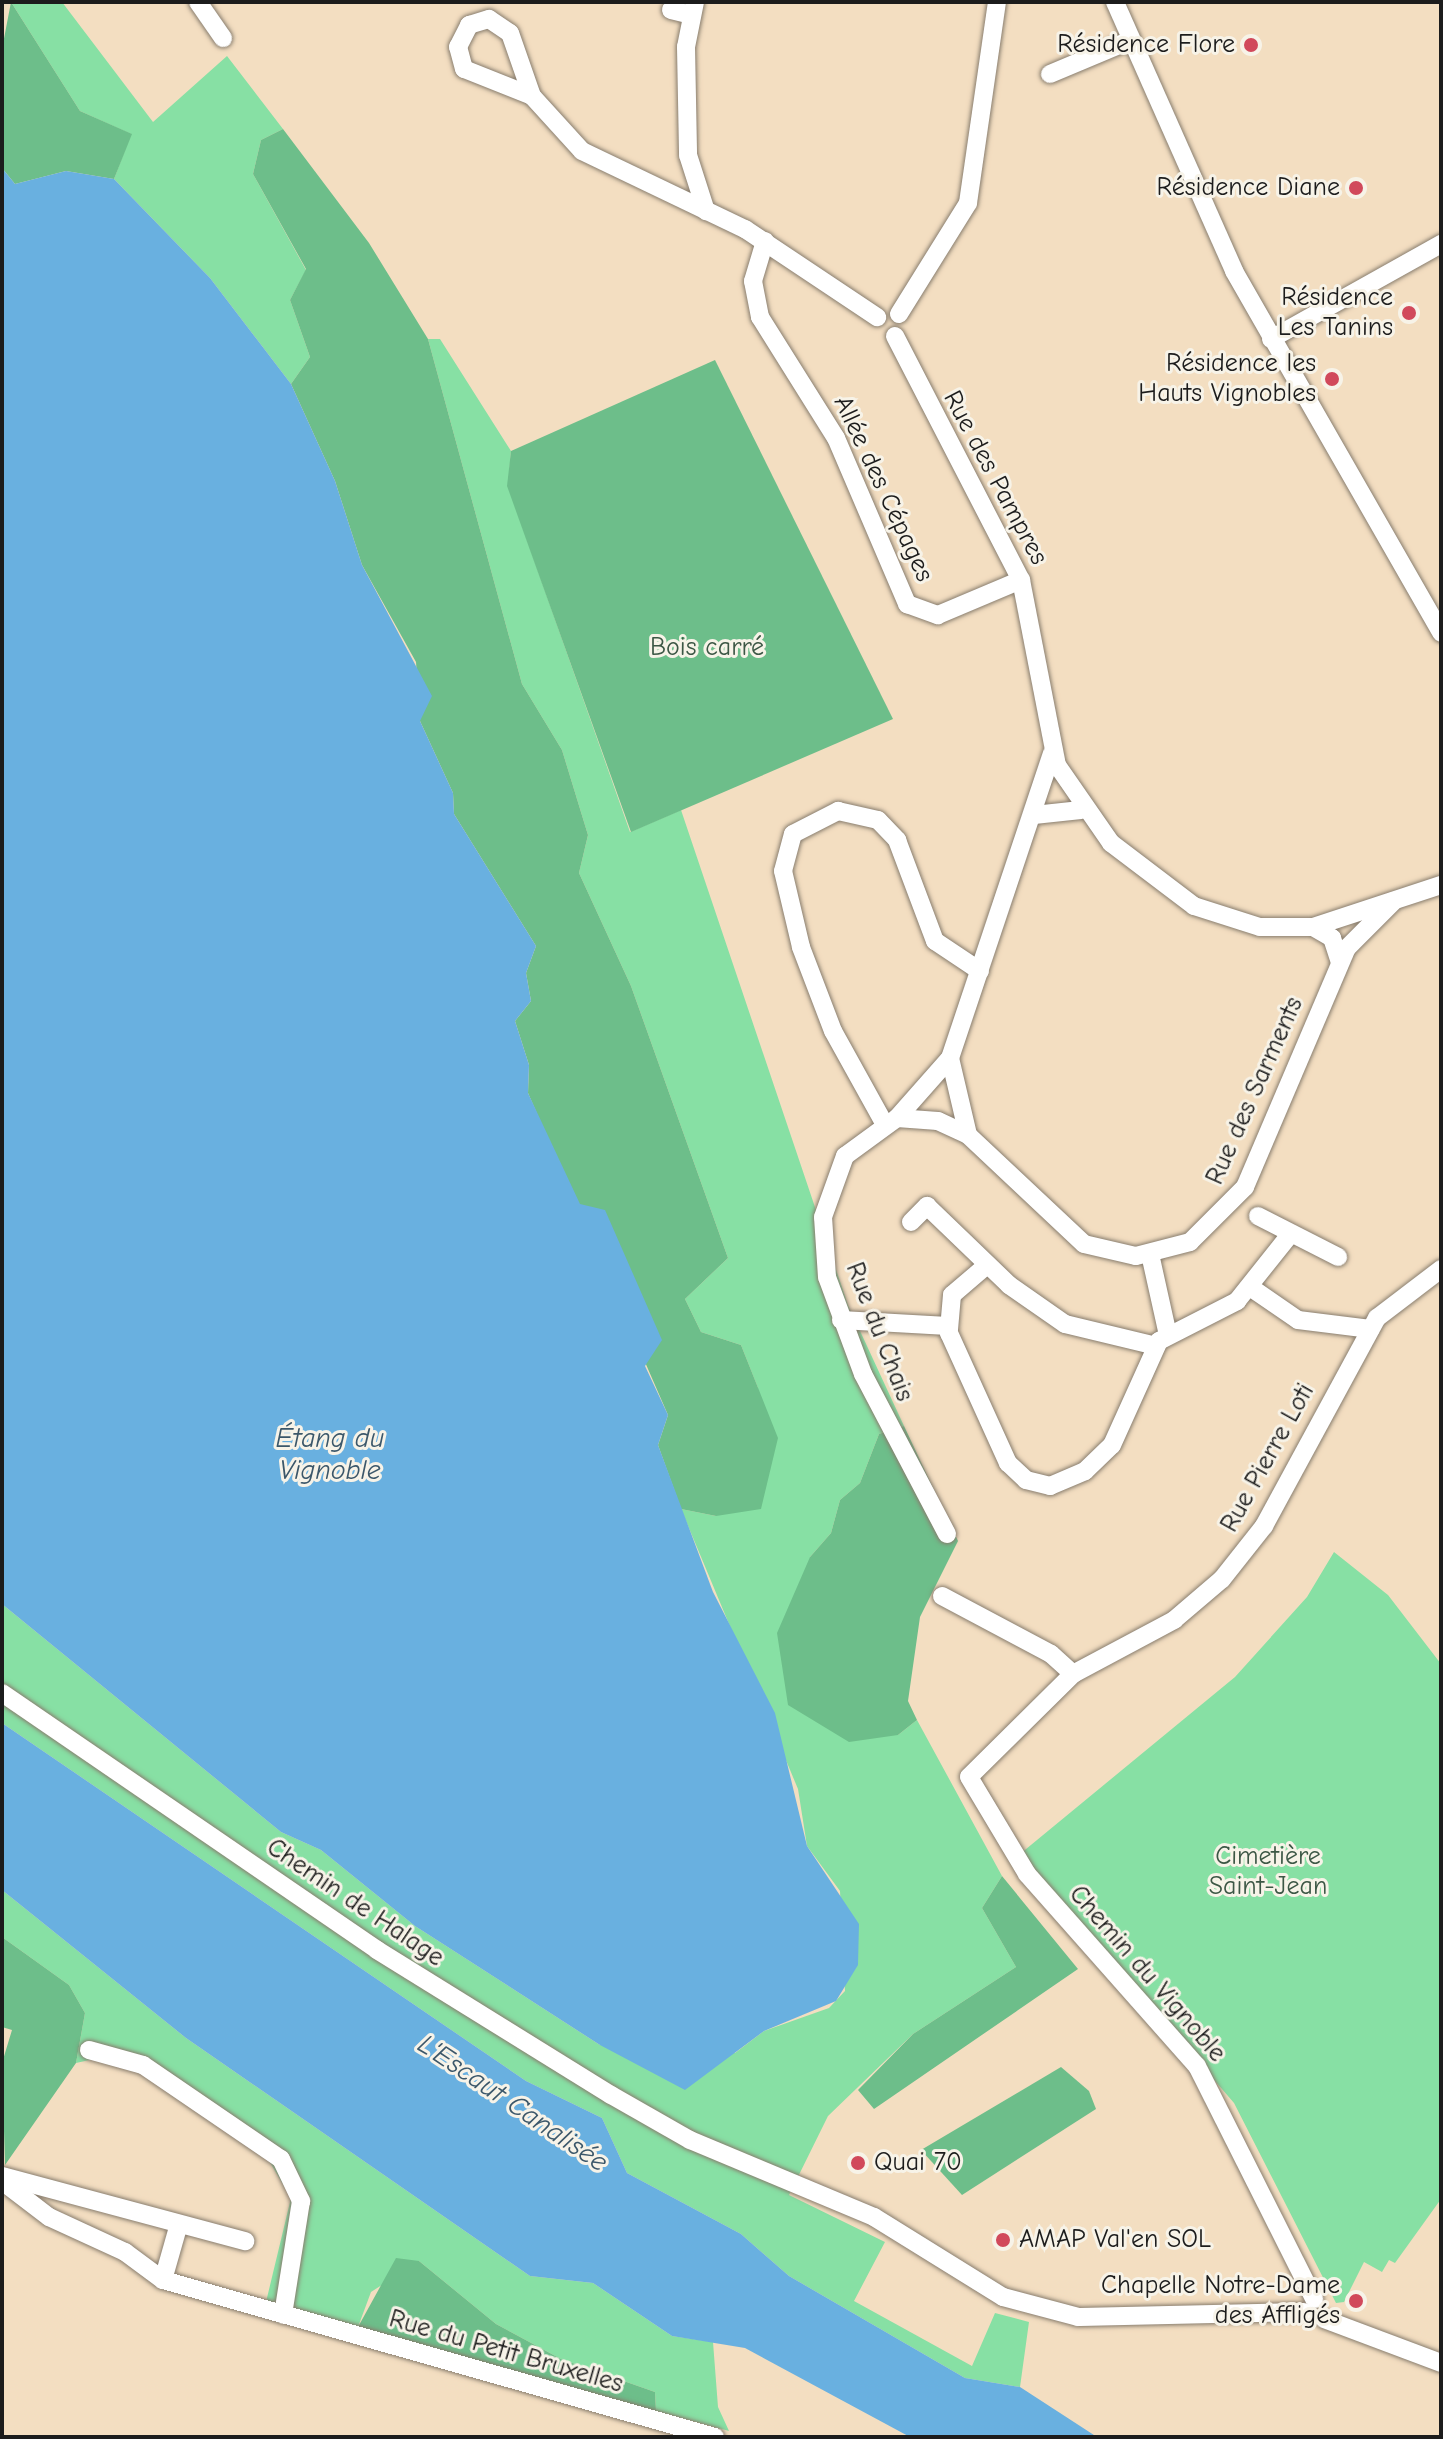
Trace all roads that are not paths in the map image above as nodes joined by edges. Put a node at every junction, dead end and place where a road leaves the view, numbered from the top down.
1 (198, 2) edge
2 (997, 2) edge
3 (1115, 2) edge
4 (693, 8) edge
5 (671, 10) dead end
6 (223, 38) dead end
7 (1131, 40) junction
8 (1050, 74) dead end
9 (532, 96) junction
10 (688, 155) junction
11 (656, 188) junction
12 (706, 211) junction
13 (765, 241) junction
14 (1441, 244) edge
15 (899, 314) junction
16 (877, 317) junction
17 (895, 336) junction
18 (1271, 339) junction
19 (1021, 580) junction
20 (1441, 633) edge
21 (1052, 742) junction
22 (1081, 810) junction
23 (1034, 815) junction
24 (1441, 885) edge
25 (1394, 901) junction
26 (1313, 927) junction
27 (1340, 962) junction
28 (980, 971) junction
29 (950, 1058) junction
30 (891, 1120) junction
31 (968, 1135) junction
32 (1258, 1216) dead end
33 (911, 1222) dead end
34 (1288, 1237) junction
35 (1150, 1254) junction
36 (1338, 1257) dead end
37 (987, 1265) junction
38 (1441, 1269) edge
39 (1250, 1287) junction
40 (841, 1320) junction
41 (948, 1326) junction
42 (1370, 1329) junction
43 (1162, 1340) junction
44 (947, 1534) dead end
45 (942, 1596) dead end
46 (1073, 1674) junction
47 (2, 1693) edge
48 (969, 1777) joint
49 (89, 2050) dead end
50 (2, 2179) edge
51 (179, 2224) junction
52 (245, 2241) dead end
53 (163, 2280) junction
54 (1309, 2305) junction
55 (283, 2315) junction
56 (1441, 2363) edge
57 (715, 2437) edge

1 - 6 street
2 - 15 street
3 - 7 street
4 - 5 street
4 - 10 street
7 - 8 street
7 - 18 street
9 - 9 street
9 - 11 street
10 - 11 street
10 - 12 street
11 - 12 street
12 - 13 street
13 - 16 street
13 - 19 street, Allée des Cépages
14 - 18 street
15 - 16 street
15 - 17 street
16 - 17 street
17 - 19 street, Rue des Pampres
18 - 20 street
19 - 21 street, Rue des Pampres
21 - 22 street, Rue des Pampres
21 - 23 street, Rue du Chais
22 - 23 street
22 - 26 street, Rue des Pampres
23 - 28 street, Rue du Chais
24 - 25 street, Rue des Pampres
25 - 26 street, Rue des Pampres
25 - 27 street, Rue des Sarments
26 - 27 street
27 - 35 street, Rue des Sarments
28 - 29 street, Rue du Chais
28 - 30 street
29 - 30 street, Rue du Chais
29 - 31 street
30 - 31 street
30 - 40 street, Rue du Chais
31 - 35 street, Rue des Sarments
32 - 34 street
33 - 37 street
34 - 36 street
34 - 39 street
35 - 43 street
37 - 41 street
37 - 43 street
38 - 42 street, Rue Pierre Loti
39 - 42 street
39 - 43 street
40 - 41 street
40 - 44 street, Rue du Chais
41 - 43 street
42 - 46 street, Rue Pierre Loti
45 - 46 street
46 - 48 street, Rue Pierre Loti
47 - 54 street, Chemin de Halage
48 - 54 street, Chemin du Vignoble
49 - 55 street
50 - 51 street
50 - 53 street
51 - 52 street
51 - 53 street
53 - 55 street, Rue du Petit Bruxelles
54 - 56 street, Chemin du Vignoble
55 - 57 street, Rue du Petit Bruxelles

